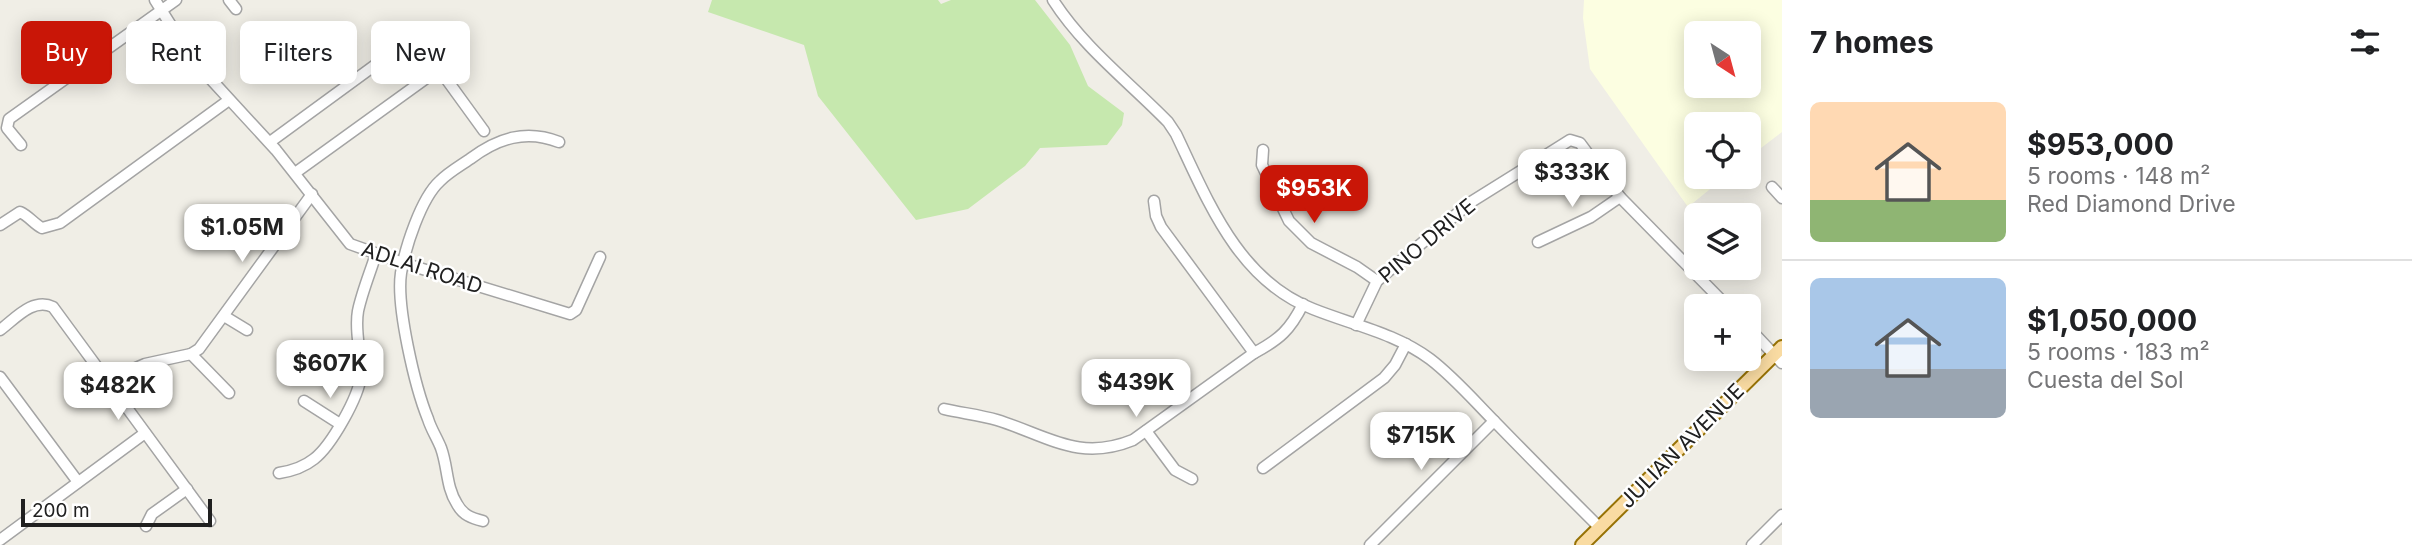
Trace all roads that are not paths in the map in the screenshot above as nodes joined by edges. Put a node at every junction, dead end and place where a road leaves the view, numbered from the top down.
1 (155, 0) edge
2 (176, 0) edge
3 (1053, 0) edge
4 (162, 10) junction
5 (371, 68) edge
6 (229, 100) junction
7 (484, 131) dead end
8 (270, 142) junction
9 (559, 142) dead end
10 (21, 145) dead end
11 (1263, 150) dead end
12 (295, 173) junction
13 (1772, 187) dead end
14 (312, 194) junction
15 (1620, 197) junction
16 (1782, 198) edge
17 (1154, 201) dead end
18 (0, 225) edge
19 (1538, 242) dead end
20 (376, 254) junction
21 (600, 257) dead end
22 (403, 263) junction
23 (1377, 281) junction
24 (1715, 294) edge
25 (1303, 304) junction
26 (224, 316) junction
27 (1356, 325) junction
28 (247, 330) dead end
29 (0, 331) edge
30 (1761, 339) edge
31 (1406, 344) junction
32 (1254, 353) junction
33 (191, 354) junction
34 (1779, 355) edge
35 (0, 377) edge
36 (106, 381) junction
37 (229, 393) dead end
38 (304, 401) dead end
39 (944, 409) dead end
40 (1494, 421) junction
41 (340, 424) junction
42 (1146, 431) junction
43 (145, 433) junction
44 (1263, 468) dead end
45 (279, 473) dead end
46 (1192, 479) dead end
47 (78, 482) junction
48 (187, 489) junction
49 (1782, 515) edge
50 (483, 520) dead end
51 (210, 521) dead end
52 (146, 526) dead end
53 (1600, 528) junction
54 (0, 540) edge
55 (1370, 545) edge
56 (1583, 545) edge
57 (1752, 545) edge

1 - 4 street, ADLAI ROAD
2 - 4 street
3 - 25 street
4 - 6 street, ADLAI ROAD
4 - 10 street
5 - 8 street
6 - 8 street, ADLAI ROAD
6 - 18 street
7 - 12 street
8 - 12 street, ADLAI ROAD
9 - 22 street
11 - 23 street
12 - 14 street, ADLAI ROAD
13 - 16 street
14 - 20 street, ADLAI ROAD
14 - 26 street
15 - 19 street
15 - 23 street, PINO DRIVE
15 - 24 street, PINO DRIVE
17 - 32 street
20 - 22 street, ADLAI ROAD
20 - 41 street
21 - 22 street, ADLAI ROAD
22 - 50 street
23 - 27 street, PINO DRIVE
25 - 27 street
25 - 32 street
26 - 28 street
26 - 33 street
27 - 31 street
29 - 36 street
30 - 34 street
31 - 40 street
31 - 44 street
32 - 42 street
33 - 36 street
33 - 37 street
34 - 53 main road, JULIAN AVENUE
35 - 47 street
36 - 43 street
38 - 41 street
39 - 42 street
40 - 53 street
40 - 55 street
41 - 45 street
42 - 46 street
43 - 47 street
43 - 48 street
47 - 54 street
48 - 51 street
48 - 52 street
49 - 57 street
53 - 56 main road, JULIAN AVENUE

